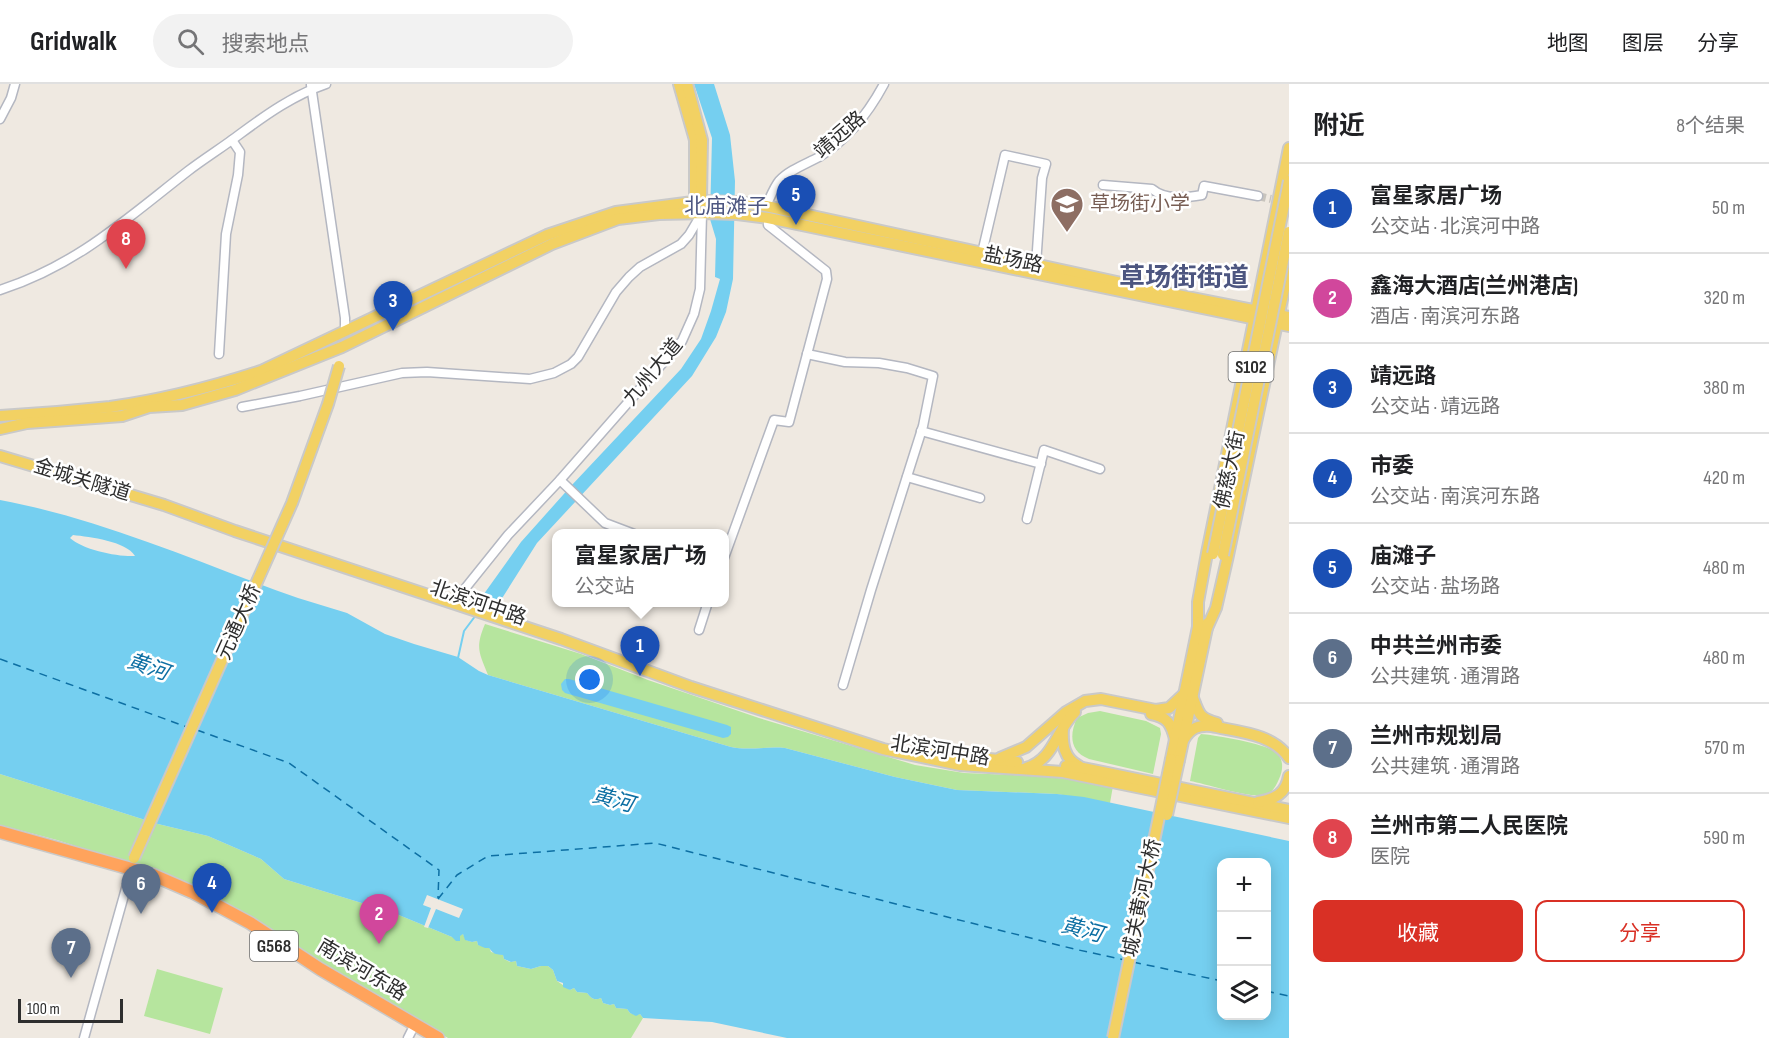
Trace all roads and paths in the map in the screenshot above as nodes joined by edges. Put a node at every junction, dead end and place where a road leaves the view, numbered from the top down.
1 (15, 84) edge
2 (326, 84) edge
3 (679, 84) edge
4 (687, 84) edge
5 (885, 84) edge
6 (311, 87) edge
7 (0, 119) edge
8 (232, 140) junction
9 (1289, 148) edge
10 (1289, 181) edge
11 (1103, 185) dead end
12 (1258, 196) tunnel mouth
13 (701, 201) junction
14 (766, 206) junction
15 (701, 214) junction
16 (768, 218) junction
17 (1289, 232) edge
18 (982, 253) junction
19 (1036, 265) junction
20 (1289, 266) edge
21 (0, 290) edge
22 (1255, 315) junction
23 (1281, 319) edge
24 (1289, 326) edge
25 (345, 331) junction
26 (342, 347) junction
27 (219, 354) dead end
28 (807, 354) junction
29 (149, 407) junction
30 (242, 407) dead end
31 (0, 416) edge
32 (0, 428) edge
33 (921, 431) junction
34 (0, 448) edge
35 (0, 457) edge
36 (1041, 464) junction
37 (1100, 469) dead end
38 (907, 477) junction
39 (562, 482) junction
40 (980, 498) dead end
41 (1027, 519) dead end
42 (621, 529) edge
43 (235, 531) junction
44 (729, 544) edge
45 (1218, 554) junction
46 (458, 599) junction
47 (707, 607) edge
48 (490, 611) junction
49 (1202, 628) junction
50 (699, 630) dead end
51 (843, 685) dead end
52 (1188, 695) junction
53 (1059, 725) junction
54 (1179, 739) junction
55 (1289, 749) edge
56 (1289, 758) edge
57 (981, 759) junction
58 (1175, 759) junction
59 (1045, 761) junction
60 (1011, 768) junction
61 (1083, 768) junction
62 (1063, 772) junction
63 (1289, 776) edge
64 (1168, 789) junction
65 (1255, 803) junction
66 (1288, 811) edge
67 (0, 832) edge
68 (0, 838) edge
69 (132, 867) junction
70 (412, 1030) edge
71 (84, 1038) edge
72 (428, 1038) edge
73 (438, 1038) edge
74 (1113, 1038) edge
75 (1119, 1038) edge

1 - 7 street
2 - 6 street
3 - 13 main road
4 - 13 main road, 九州大道
5 - 14 street, 靖远路
6 - 8 street
6 - 25 street
8 - 21 street
8 - 27 street
9 - 22 main road
10 - 45 main road, 佛慈大街 / S102, bridge
11 - 12 street
13 - 14 main road, 盐场路
13 - 15 main road, 九州大道
13 - 25 main road
14 - 18 main road, 盐场路
15 - 16 main road, 盐场路
15 - 26 main road
15 - 30 street
15 - 39 street, 九州大道
16 - 22 main road, 盐场路
16 - 28 street
17 - 45 main road, 佛慈大街 / S102, bridge
18 - 19 main road, 盐场路
18 - 19 street
19 - 22 main road, 盐场路
20 - 23 main road
22 - 23 main road, 盐场路
22 - 49 main road
23 - 24 main road, 盐场路
23 - 49 main road
25 - 26 main road, 元通大桥
25 - 31 main road
26 - 29 main road
26 - 69 main road, 元通大桥, bridge
28 - 33 street
28 - 44 street
29 - 32 main road
29 - 32 main road
33 - 36 street
33 - 38 street
34 - 46 main road, 北滨河中路
35 - 43 main road, 金城关隧道
35 - 43 main road
36 - 37 street
36 - 41 street
38 - 40 street
38 - 51 street
39 - 42 street
39 - 46 street, 九州大道
43 - 46 main road, 北滨河中路
45 - 49 main road, 佛慈大街 / S102
46 - 48 main road, 北滨河中路
47 - 50 street
48 - 57 main road, 北滨河中路
48 - 60 main road, 北滨河中路
49 - 52 main road, 佛慈大街 / S102
52 - 53 main road
52 - 54 main road, 佛慈大街 / S102
52 - 55 main road
53 - 54 main road
53 - 57 main road
53 - 59 main road
53 - 61 main road
54 - 56 main road
54 - 58 main road, 佛慈大街 / S102
57 - 59 main road, 北滨河中路
58 - 74 main road, 城关黄河大桥, bridge
58 - 75 main road, 城关黄河大桥, bridge
59 - 60 main road
59 - 61 main road, 北滨河中路
59 - 62 main road
60 - 62 main road, 北滨河中路
61 - 64 main road, 北滨河中路
62 - 64 main road, 北滨河中路
63 - 65 main road
64 - 65 main road
64 - 66 main road
65 - 66 main road
67 - 69 highway, 南滨河东路 / G568
68 - 69 highway, 南滨河东路 / G568
69 - 70 highway, 南滨河东路 / G568
69 - 71 street
70 - 72 highway, 南滨河东路 / G568
70 - 73 highway, 南滨河东路 / G568

